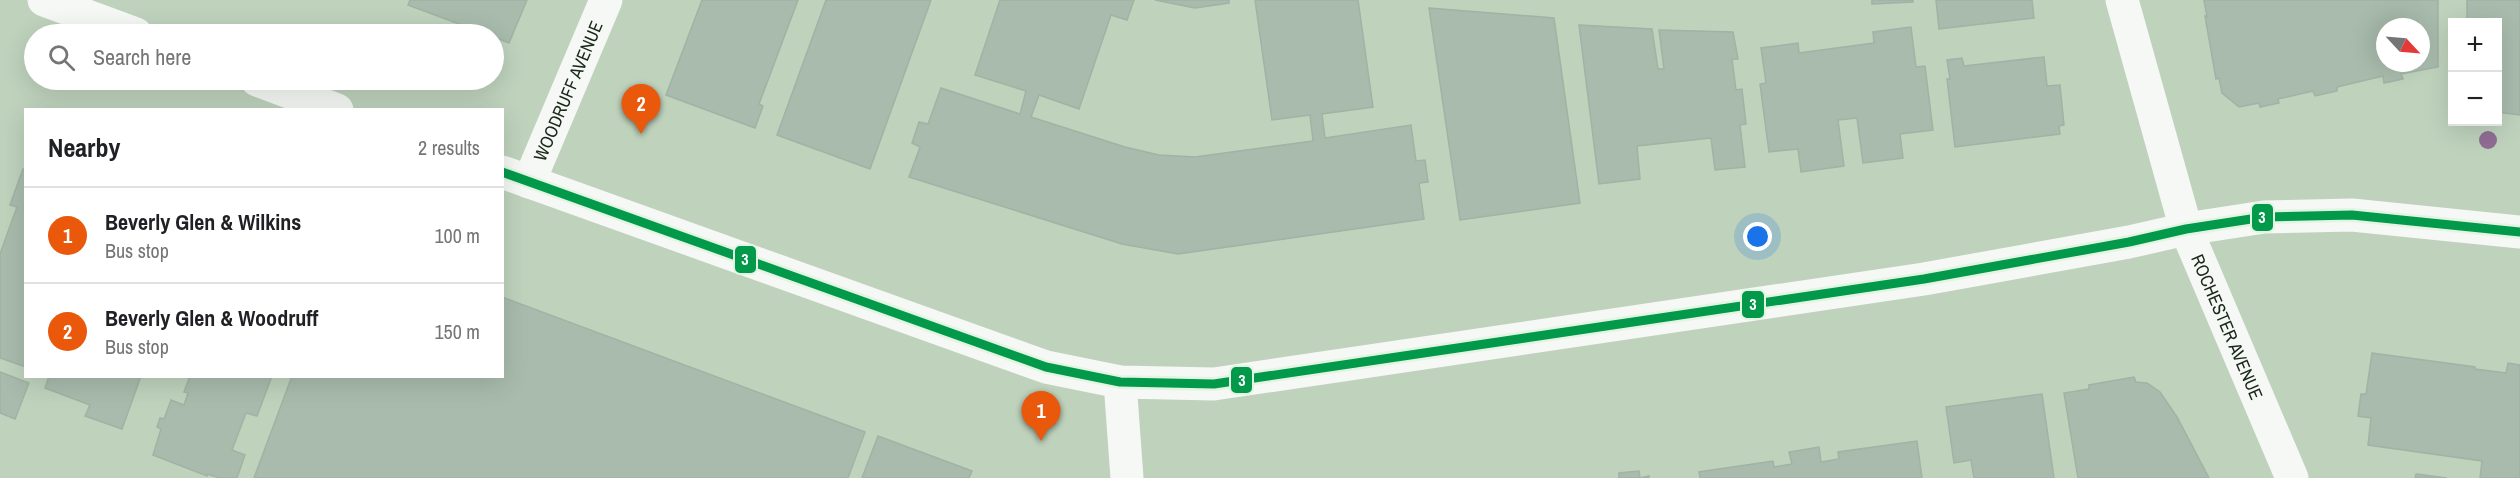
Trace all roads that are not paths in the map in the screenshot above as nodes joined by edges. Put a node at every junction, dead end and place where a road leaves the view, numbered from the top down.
1 (44, 0) edge
2 (606, 0) edge
3 (2122, 0) edge
4 (109, 24) edge
5 (284, 90) edge
6 (332, 108) edge
7 (516, 177) edge
8 (2186, 229) junction
9 (2520, 232) edge
10 (1120, 382) junction
11 (1127, 478) edge
12 (2292, 478) edge

1 - 4 main road
2 - 7 main road, WOODRUFF AVENUE
3 - 8 main road, ROCHESTER AVENUE
5 - 6 main road
7 - 10 main road
8 - 9 main road
8 - 10 main road
8 - 12 main road, ROCHESTER AVENUE
10 - 11 main road

